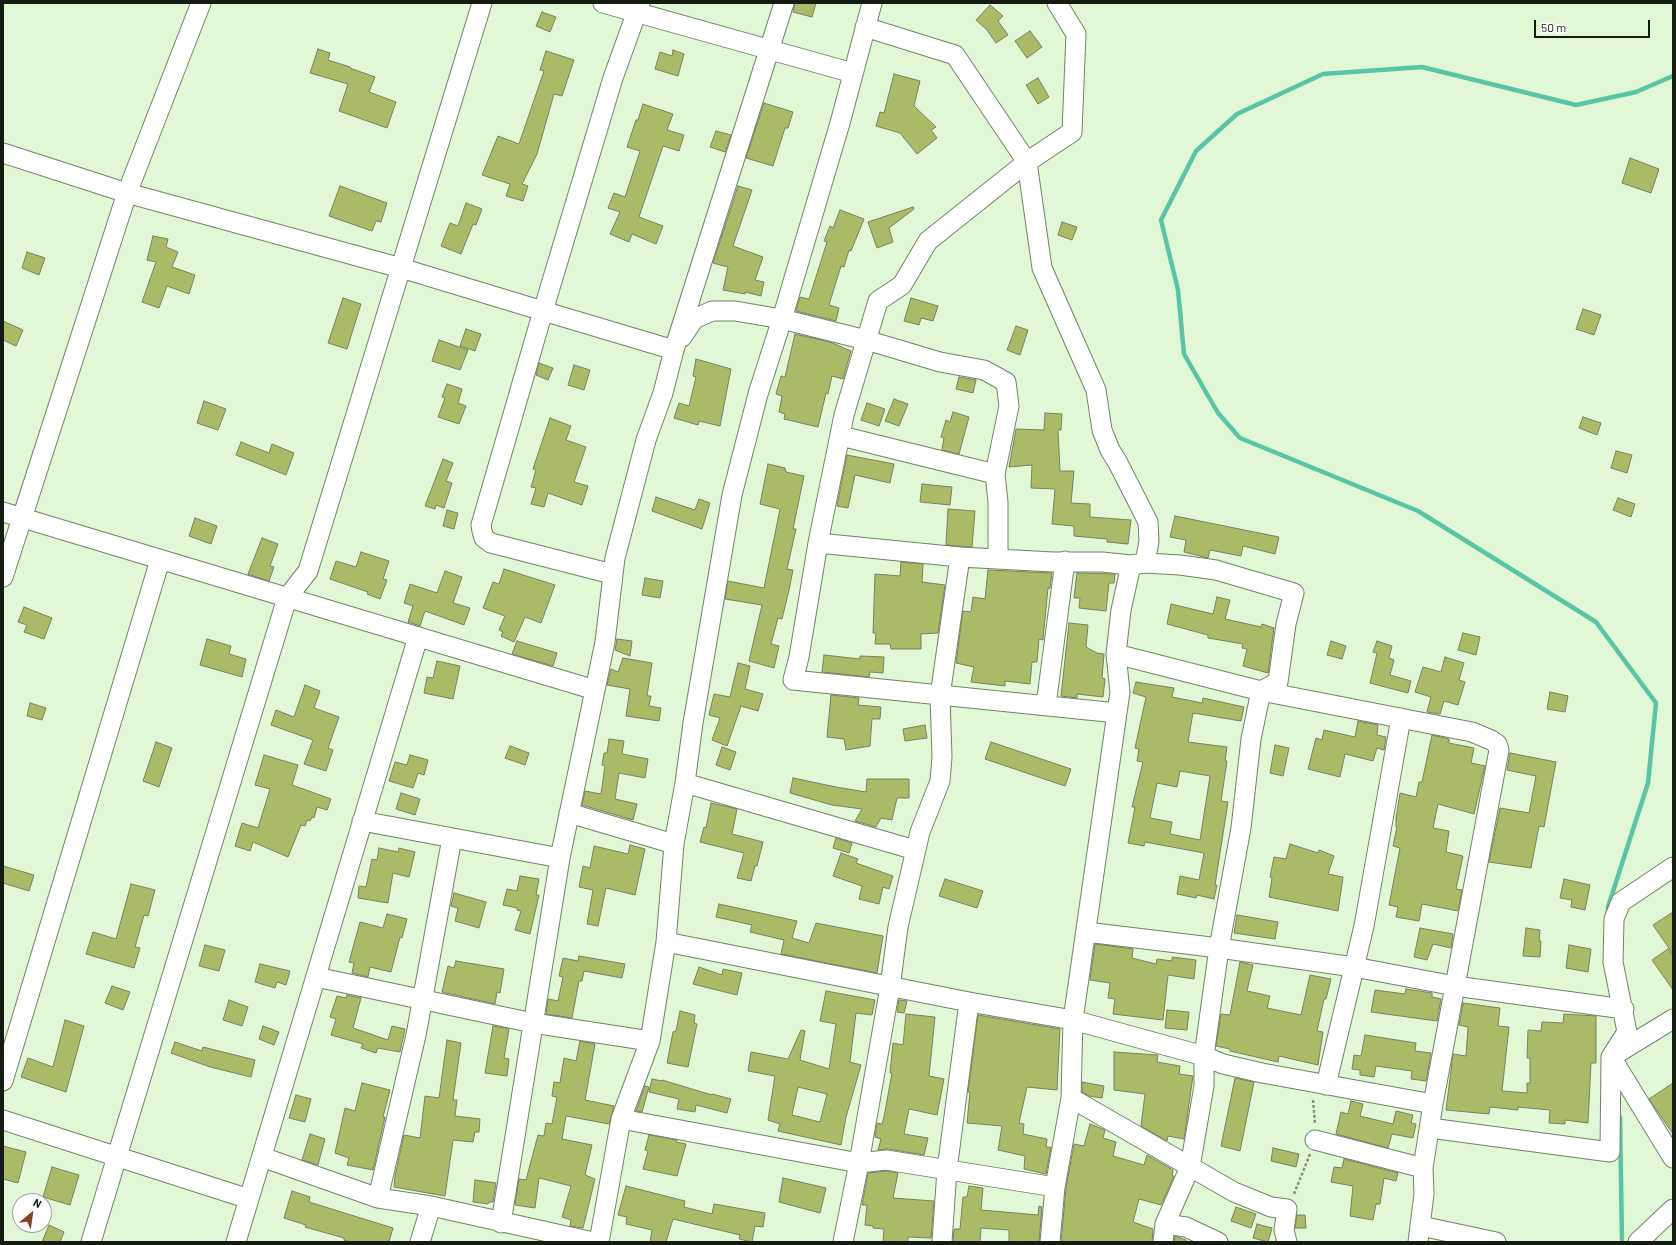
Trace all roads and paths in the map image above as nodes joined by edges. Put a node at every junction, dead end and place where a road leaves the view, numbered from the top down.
1 (201, 3) edge
2 (482, 3) edge
3 (603, 3) edge
4 (784, 3) edge
5 (872, 3) edge
6 (1057, 3) edge
7 (639, 8) edge
8 (865, 27) junction
9 (769, 51) junction
10 (853, 73) junction
11 (3, 153) edge
12 (1027, 162) junction
13 (127, 193) junction
14 (401, 268) junction
15 (543, 311) junction
16 (782, 319) junction
17 (866, 340) junction
18 (674, 350) junction
19 (841, 436) junction
20 (995, 474) junction
21 (3, 512) edge
22 (22, 518) junction
23 (818, 543) junction
24 (960, 557) junction
25 (998, 558) junction
26 (160, 560) junction
27 (1065, 561) junction
28 (1138, 564) junction
29 (612, 574) junction
30 (3, 577) edge
31 (286, 598) junction
32 (418, 637) junction
33 (1116, 654) junction
34 (595, 690) junction
35 (1261, 691) junction
36 (940, 696) junction
37 (1046, 705) junction
38 (1117, 713) junction
39 (1401, 718) junction
40 (686, 783) junction
41 (569, 813) junction
42 (362, 821) junction
43 (452, 838) junction
44 (674, 844) junction
45 (916, 850) junction
46 (560, 858) junction
47 (1673, 867) edge
48 (1086, 932) junction
49 (666, 942) junction
50 (1219, 948) junction
51 (1354, 967) junction
52 (316, 977) junction
53 (1455, 986) junction
54 (890, 987) junction
55 (421, 999) junction
56 (969, 1002) junction
57 (1624, 1009) junction
58 (1673, 1019) edge
59 (1073, 1020) junction
60 (533, 1023) junction
61 (650, 1041) junction
62 (1204, 1056) junction
63 (1611, 1057) junction
64 (3, 1082) edge
65 (1326, 1085) junction
66 (1071, 1098) junction
67 (1433, 1104) junction
68 (621, 1118) junction
69 (3, 1120) edge
70 (1430, 1128) junction
71 (1315, 1140) dead end
72 (262, 1156) junction
73 (116, 1157) junction
74 (1673, 1158) edge
75 (859, 1163) junction
76 (1190, 1167) junction
77 (1423, 1168) junction
78 (947, 1170) junction
79 (1055, 1187) junction
80 (378, 1198) junction
81 (249, 1199) junction
82 (432, 1206) junction
83 (1673, 1209) edge
84 (501, 1223) junction
85 (1164, 1233) edge
86 (1420, 1234) edge
87 (91, 1242) edge
88 (236, 1242) edge
89 (420, 1242) edge
90 (593, 1242) edge
91 (599, 1242) edge
92 (843, 1242) edge
93 (942, 1242) edge
94 (1050, 1242) edge
95 (1218, 1242) edge
96 (1287, 1242) edge
97 (1496, 1242) edge
98 (1638, 1242) edge

1 - 13 street
2 - 14 street
3 - 7 street
4 - 9 street
5 - 8 street
6 - 12 street
7 - 9 street
7 - 15 street
8 - 10 street
8 - 12 street
9 - 10 street
9 - 18 street
10 - 16 street
11 - 13 street
12 - 17 street
12 - 28 street
13 - 14 street
13 - 22 street
14 - 15 street
14 - 31 street
15 - 18 street
15 - 29 street
16 - 17 street
16 - 18 street
16 - 40 street
17 - 19 street
17 - 20 street
18 - 29 street
19 - 20 street
19 - 23 street
20 - 25 street
21 - 22 street
22 - 26 street
22 - 30 street
23 - 24 street
23 - 36 street
24 - 25 street
24 - 36 street
25 - 27 street
26 - 31 street
26 - 64 street
27 - 28 street
27 - 37 street
28 - 33 street
28 - 35 street
29 - 34 street
31 - 32 street
31 - 73 street
32 - 34 street
32 - 42 street
33 - 35 street
33 - 38 street
34 - 41 street
35 - 39 street
35 - 50 street
36 - 37 street
36 - 45 street
37 - 38 street
38 - 48 street
39 - 51 street
39 - 53 street
40 - 44 street
40 - 45 street
41 - 44 street
41 - 46 street
42 - 43 street
42 - 52 street
43 - 46 street
43 - 55 street
44 - 49 street
45 - 54 street
46 - 60 street
47 - 57 street
48 - 50 street
48 - 59 street
49 - 54 street
49 - 61 street
50 - 51 street
50 - 62 street
51 - 53 street
51 - 65 street
52 - 55 street
52 - 72 street
53 - 57 street
53 - 67 street
54 - 56 street
54 - 75 street
55 - 60 street
55 - 80 street
56 - 59 street
56 - 78 street
57 - 63 street
58 - 63 street
59 - 62 street
59 - 66 street
60 - 61 street
60 - 84 street
61 - 68 street
62 - 65 street
62 - 76 street
63 - 70 street
63 - 74 street
65 - 67 street
66 - 76 street
66 - 79 street
67 - 70 street
68 - 75 street
68 - 91 street
69 - 73 street
70 - 77 street
71 - 77 street
72 - 80 street
72 - 81 street
73 - 81 street
73 - 87 street
75 - 78 street
75 - 92 street
76 - 85 street
76 - 96 street
77 - 86 street
78 - 79 street
78 - 93 street
79 - 94 street
80 - 82 street
81 - 88 street
82 - 84 street
82 - 89 street
83 - 98 street
84 - 90 street
85 - 95 street
86 - 97 street

